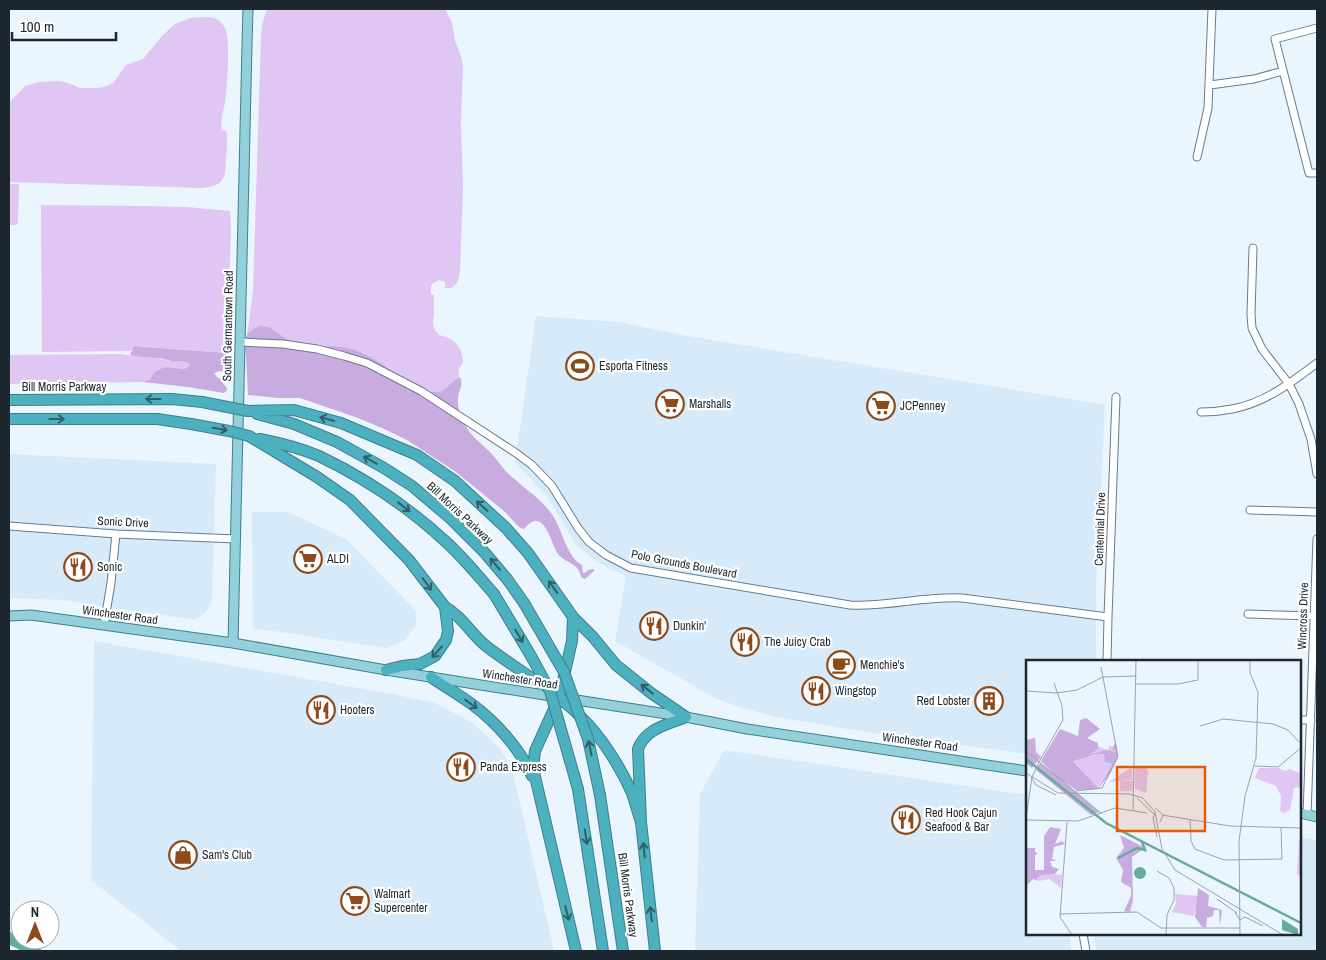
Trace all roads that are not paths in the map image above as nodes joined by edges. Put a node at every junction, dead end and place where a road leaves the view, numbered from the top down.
1 (248, 9) edge
2 (1212, 9) edge
3 (1317, 28) edge
4 (1283, 71) junction
5 (1210, 84) junction
6 (1197, 157) dead end
7 (1317, 173) edge
8 (1253, 248) dead end
9 (240, 342) junction
10 (1317, 363) edge
11 (1289, 384) junction
12 (1116, 397) dead end
13 (9, 400) edge
14 (248, 411) junction
15 (1201, 412) dead end
16 (9, 419) edge
17 (250, 436) junction
18 (1316, 458) edge
19 (1317, 474) edge
20 (1250, 510) dead end
21 (1317, 512) edge
22 (9, 526) edge
23 (116, 534) junction
24 (1317, 538) edge
25 (236, 539) junction
26 (444, 607) junction
27 (1248, 614) dead end
28 (9, 616) edge
29 (1315, 616) junction
30 (574, 617) junction
31 (1108, 617) junction
32 (104, 625) junction
33 (233, 643) junction
34 (1108, 660) edge
35 (386, 670) junction
36 (431, 678) junction
37 (559, 698) junction
38 (686, 717) junction
39 (1301, 720) edge
40 (1311, 720) junction
41 (1026, 771) edge
42 (540, 793) junction
43 (1304, 814) edge
44 (1317, 816) edge
45 (641, 822) junction
46 (1083, 935) edge
47 (576, 951) edge
48 (603, 951) edge
49 (623, 951) edge
50 (655, 951) edge
51 (1086, 951) edge

1 - 9 main road, South Germantown Road
2 - 5 street
3 - 4 street
4 - 5 street
4 - 7 street
5 - 6 street
8 - 11 street
9 - 25 main road, South Germantown Road
9 - 31 street, Polo Grounds Boulevard
10 - 11 street
11 - 15 street
11 - 18 street
12 - 31 street, Centennial Drive
14 -> 13 highway, Bill Morris Parkway, bridge
30 -> 14 highway
49 -> 14 highway, Bill Morris Parkway, bridge
16 -> 17 highway, bridge
17 -> 26 highway
17 -> 48 highway, bridge
18 - 19 street
20 - 21 street
22 - 23 street, Sonic Drive
23 - 25 street, Sonic Drive
23 - 32 street
24 - 29 street, Wincross Drive
25 - 33 main road, South Germantown Road
26 -> 35 highway
26 - 37 highway
27 - 29 street
28 - 32 main road, Winchester Road
29 - 40 street, Wincross Drive
30 - 37 highway
38 -> 30 highway
31 - 34 street, Centennial Drive
32 - 33 main road, Winchester Road
33 - 35 main road, Winchester Road
35 - 36 main road, Winchester Road
36 - 37 main road, Winchester Road
36 -> 42 highway
37 - 38 main road, Winchester Road
37 - 42 highway
37 - 45 highway
38 - 41 main road, Winchester Road
38 - 45 highway
39 - 40 street
40 - 43 street, Wincross Drive
42 -> 47 highway
43 - 44 main road
50 -> 45 highway
46 - 51 street

